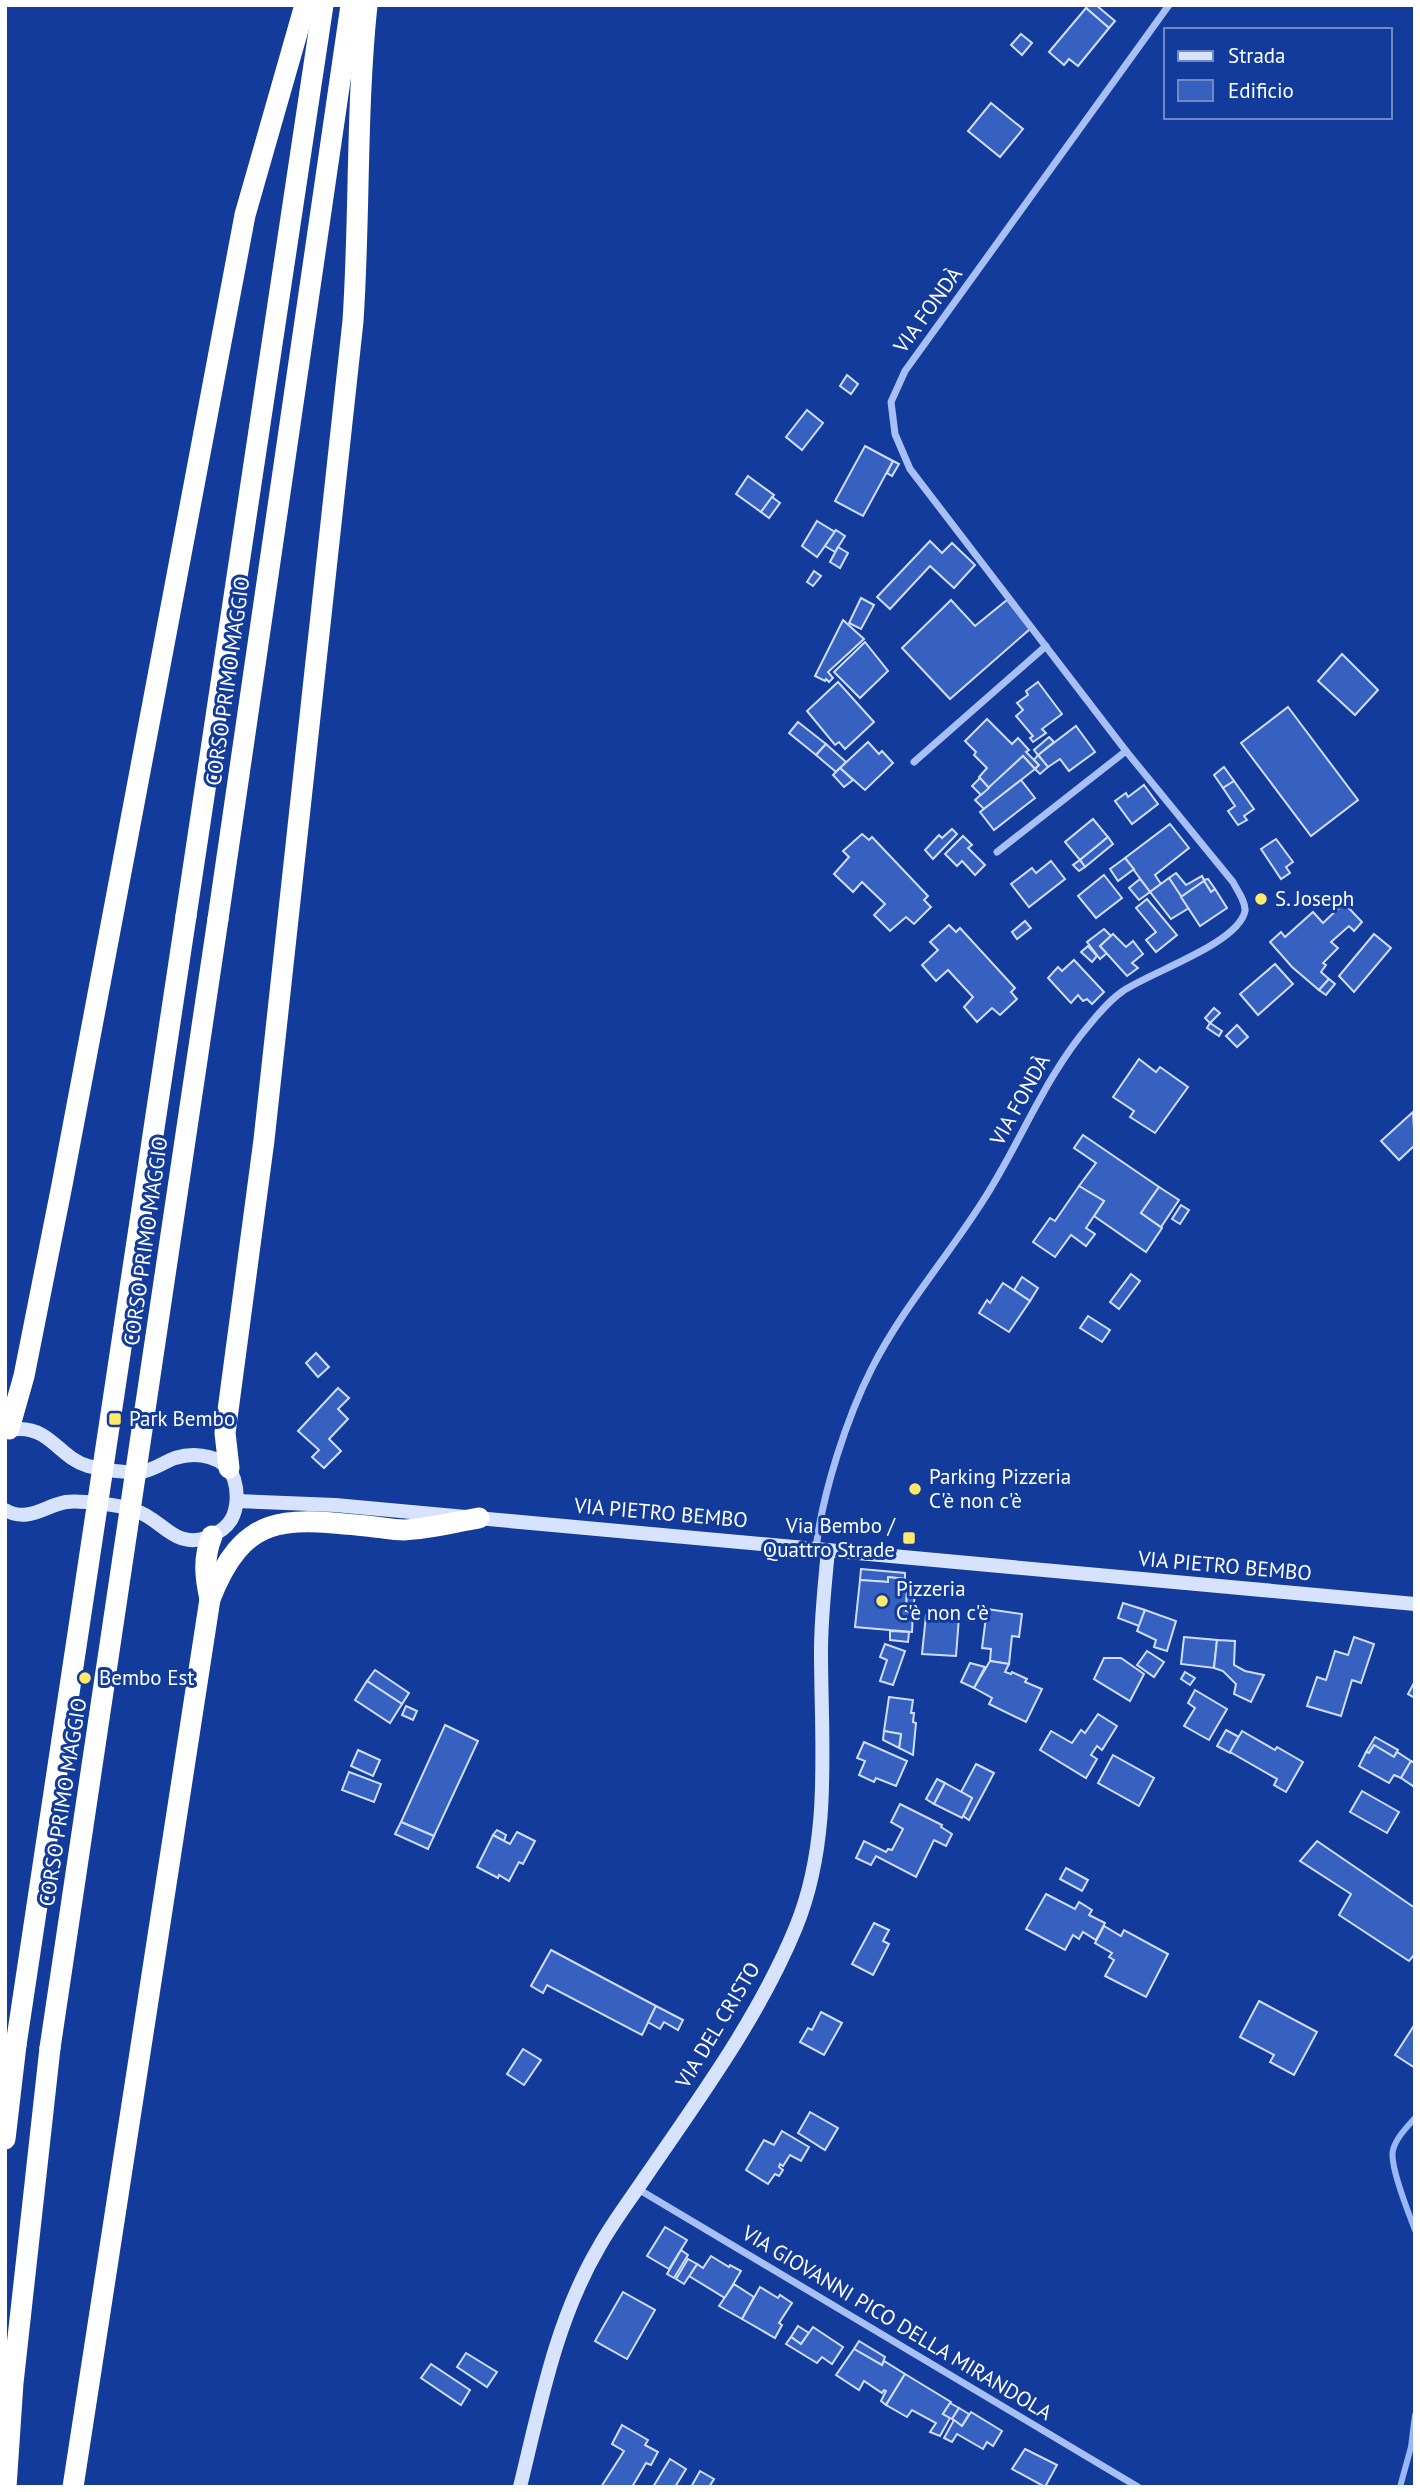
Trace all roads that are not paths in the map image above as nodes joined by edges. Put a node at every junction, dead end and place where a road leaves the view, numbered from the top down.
1 (305, 5) edge
2 (323, 5) edge
3 (351, 5) edge
4 (367, 5) edge
5 (1169, 5) edge
6 (1046, 646) junction
7 (1126, 751) junction
8 (914, 762) dead end
9 (997, 852) dead end
10 (7, 1431) edge
11 (229, 1468) junction
12 (237, 1502) junction
13 (5, 1510) edge
14 (479, 1518) junction
15 (212, 1536) junction
16 (822, 1550) junction
17 (210, 1599) junction
18 (1415, 1604) edge
19 (5, 2139) edge
20 (638, 2189) junction
21 (6, 2487) edge
22 (73, 2487) edge
23 (520, 2487) edge
24 (1138, 2487) edge

1 - 10 highway
2 - 19 highway, CORSO PRIMO MAGGIO, bridge
3 - 21 highway, CORSO PRIMO MAGGIO, bridge
4 - 11 highway
5 - 6 street, VIA FONDÀ
6 - 7 street, VIA FONDÀ
6 - 8 street
7 - 9 street
7 - 16 street, VIA FONDÀ
10 - 11 main road
11 - 12 main road
12 - 14 main road, VIA PIETRO BEMBO
12 - 15 main road
13 - 15 main road
14 - 16 main road, VIA PIETRO BEMBO
14 - 17 highway
15 - 17 highway
16 - 18 main road, VIA PIETRO BEMBO
16 - 20 main road, VIA DEL CRISTO
17 - 22 highway
20 - 23 main road, VIA DEL CRISTO
20 - 24 street, VIA GIOVANNI PICO DELLA MIRANDOLA

